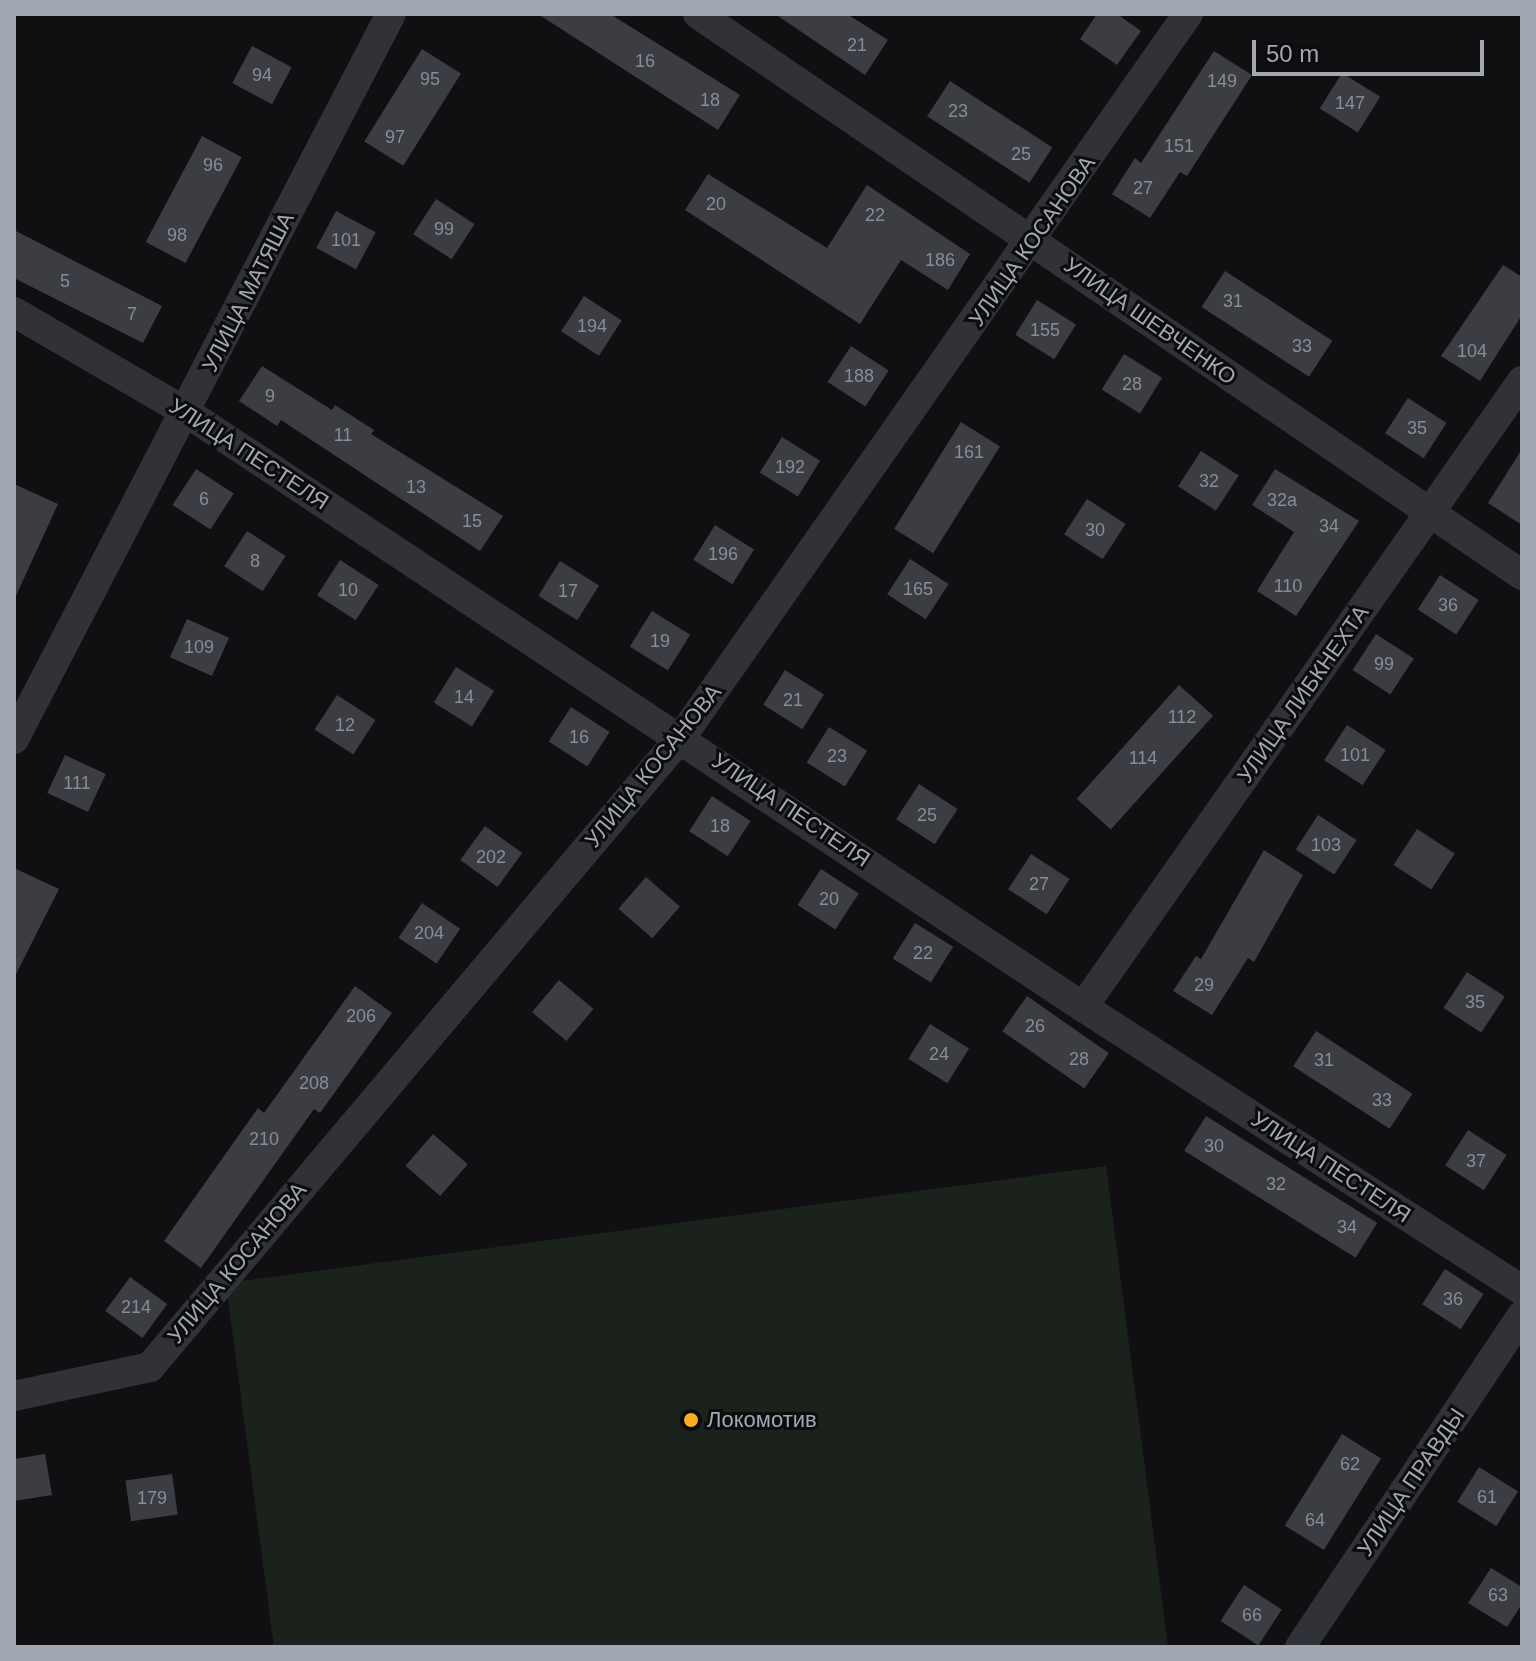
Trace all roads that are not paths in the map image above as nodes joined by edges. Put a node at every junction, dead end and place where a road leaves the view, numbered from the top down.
1 (391, 14) edge
2 (698, 14) edge
3 (1188, 14) edge
4 (1033, 240) junction
5 (14, 312) edge
6 (1522, 381) edge
7 (186, 412) junction
8 (1429, 514) junction
9 (1522, 575) edge
10 (682, 736) junction
11 (14, 739) edge
12 (1083, 1007) junction
13 (1522, 1290) edge
14 (1522, 1316) edge
15 (14, 1396) edge
16 (1300, 1647) edge

1 - 7 street, УЛИЦА МАТЯША
2 - 4 street, УЛИЦА ШЕВЧЕНКО
3 - 4 street, УЛИЦА КОСАНОВА
4 - 8 street, УЛИЦА ШЕВЧЕНКО
4 - 10 street, УЛИЦА КОСАНОВА
5 - 7 street, УЛИЦА ПЕСТЕЛЯ
6 - 8 street, УЛИЦА ЛИБКНЕХТА
7 - 10 street, УЛИЦА ПЕСТЕЛЯ
7 - 11 street, УЛИЦА МАТЯША
8 - 9 street, УЛИЦА ШЕВЧЕНКО
8 - 12 street, УЛИЦА ЛИБКНЕХТА
10 - 12 street, УЛИЦА ПЕСТЕЛЯ
10 - 15 street, УЛИЦА КОСАНОВА
12 - 13 street, УЛИЦА ПЕСТЕЛЯ
14 - 16 street, УЛИЦА ПРАВДЫ

